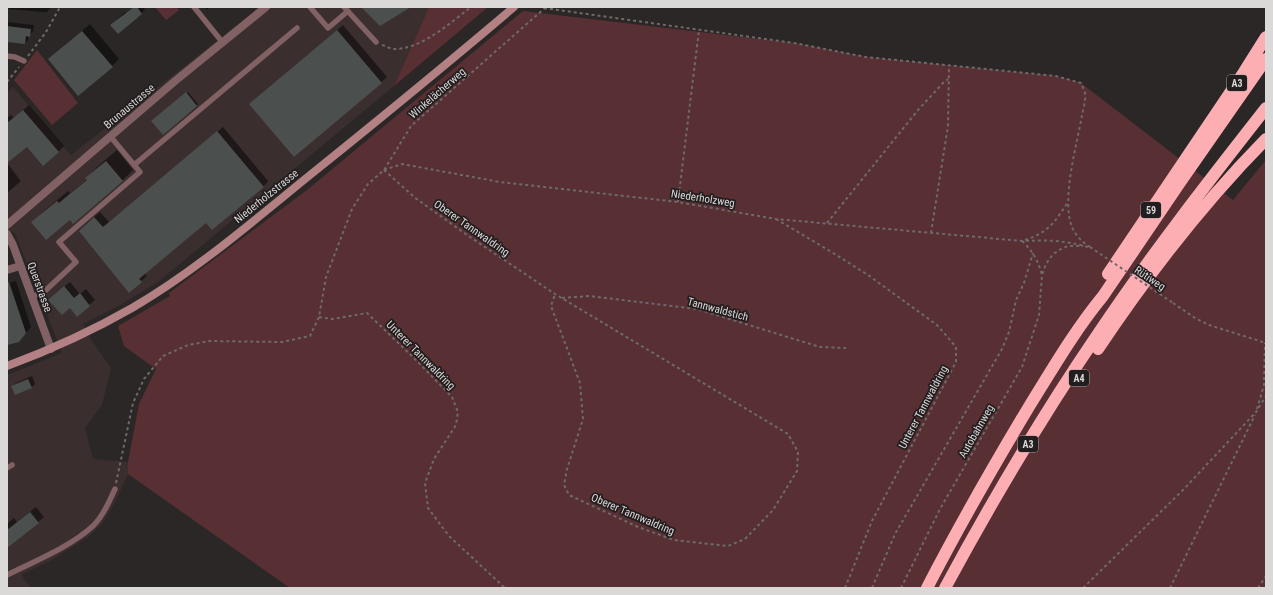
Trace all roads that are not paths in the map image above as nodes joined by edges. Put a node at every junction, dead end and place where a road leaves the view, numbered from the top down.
1 (194, 7) edge
2 (266, 7) edge
3 (310, 7) edge
4 (514, 7) edge
5 (346, 9) edge
6 (297, 28) dead end
7 (1266, 37) edge
8 (376, 42) road end
9 (223, 43) junction
10 (7, 56) edge
11 (1266, 59) edge
12 (24, 61) road end
13 (1266, 108) edge
14 (1207, 127) joint
15 (110, 136) junction
16 (1266, 139) edge
17 (134, 165) junction
18 (7, 225) edge
19 (7, 234) edge
20 (20, 266) junction
21 (7, 270) edge
22 (32, 297) junction
23 (1090, 312) junction
24 (51, 349) junction
25 (7, 366) edge
26 (115, 489) road end
27 (7, 575) edge
28 (927, 588) edge
29 (945, 588) edge
30 (954, 588) edge

1 - 9 lane
2 - 9 street, Brunaustrasse
3 - 5 lane
4 - 24 main road, Niederholzstrasse
5 - 8 lane
6 - 17 lane
7 - 14 highway, A3
9 - 15 street, Brunaustrasse
10 - 12 lane
11 - 23 highway
13 - 29 highway, A3
14 - 23 highway, 59
15 - 17 lane
15 - 18 street, Brunaustrasse
16 - 30 highway, A4
17 - 22 lane
19 - 20 street, Querstrasse
20 - 21 street
20 - 22 street, Querstrasse
22 - 24 street, Querstrasse
23 - 28 highway, A3
24 - 25 main road, Niederholzstrasse
26 - 27 lane

